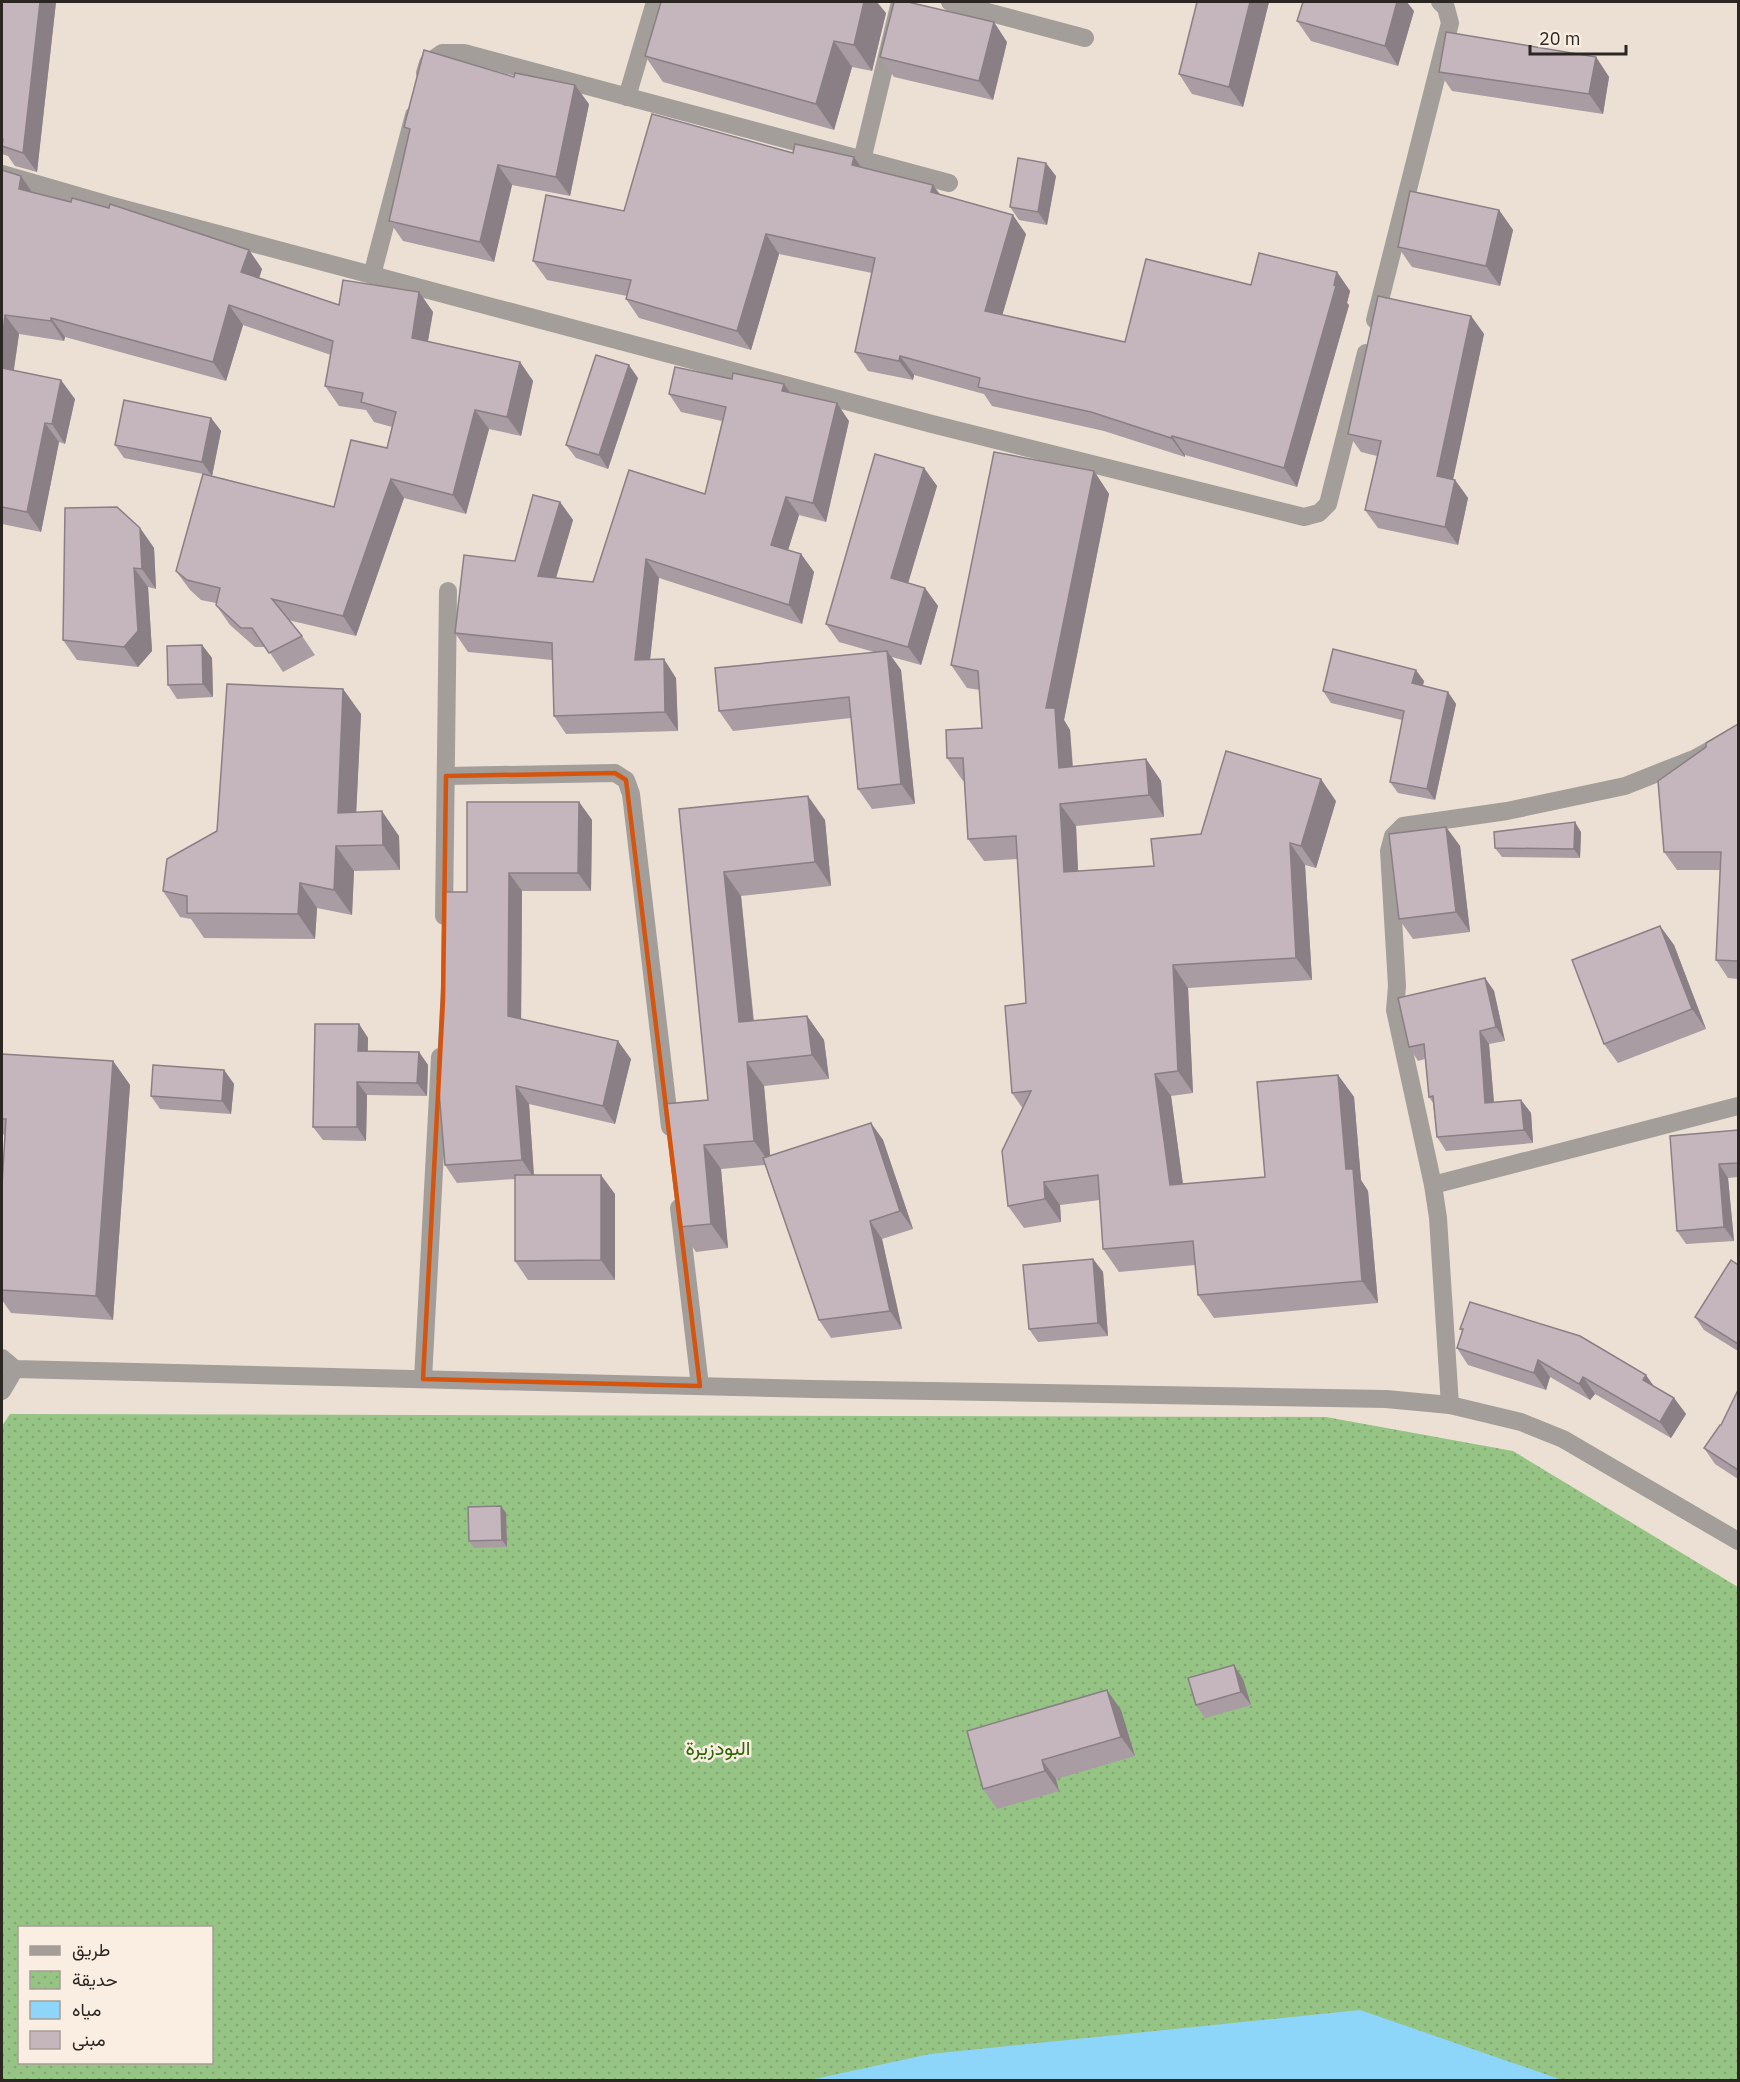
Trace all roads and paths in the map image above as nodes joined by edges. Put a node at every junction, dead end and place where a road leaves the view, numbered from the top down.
1 (655, 2) edge
2 (900, 2) edge
3 (950, 2) edge
4 (1440, 2) edge
5 (1085, 38) dead end
6 (627, 97) junction
7 (862, 160) junction
8 (2, 174) edge
9 (949, 183) dead end
10 (372, 275) junction
11 (447, 591) dead end
12 (1738, 735) edge
13 (446, 776) junction
14 (444, 929) edge
15 (441, 1035) edge
16 (1738, 1106) edge
17 (672, 1149) edge
18 (676, 1185) edge
19 (1433, 1185) junction
20 (8, 1363) edge
21 (423, 1379) junction
22 (700, 1386) junction
23 (2, 1391) edge
24 (1450, 1405) junction
25 (1738, 1541) edge

1 - 6 street
2 - 7 street
3 - 5 street
4 - 10 street
6 - 7 street
6 - 10 street
7 - 9 street
8 - 10 street
11 - 13 street
12 - 19 street
13 - 14 street
13 - 17 street
15 - 21 street
16 - 19 street
18 - 22 street
19 - 24 street
20 - 21 street
20 - 23 street
21 - 22 street
22 - 24 street
24 - 25 street

